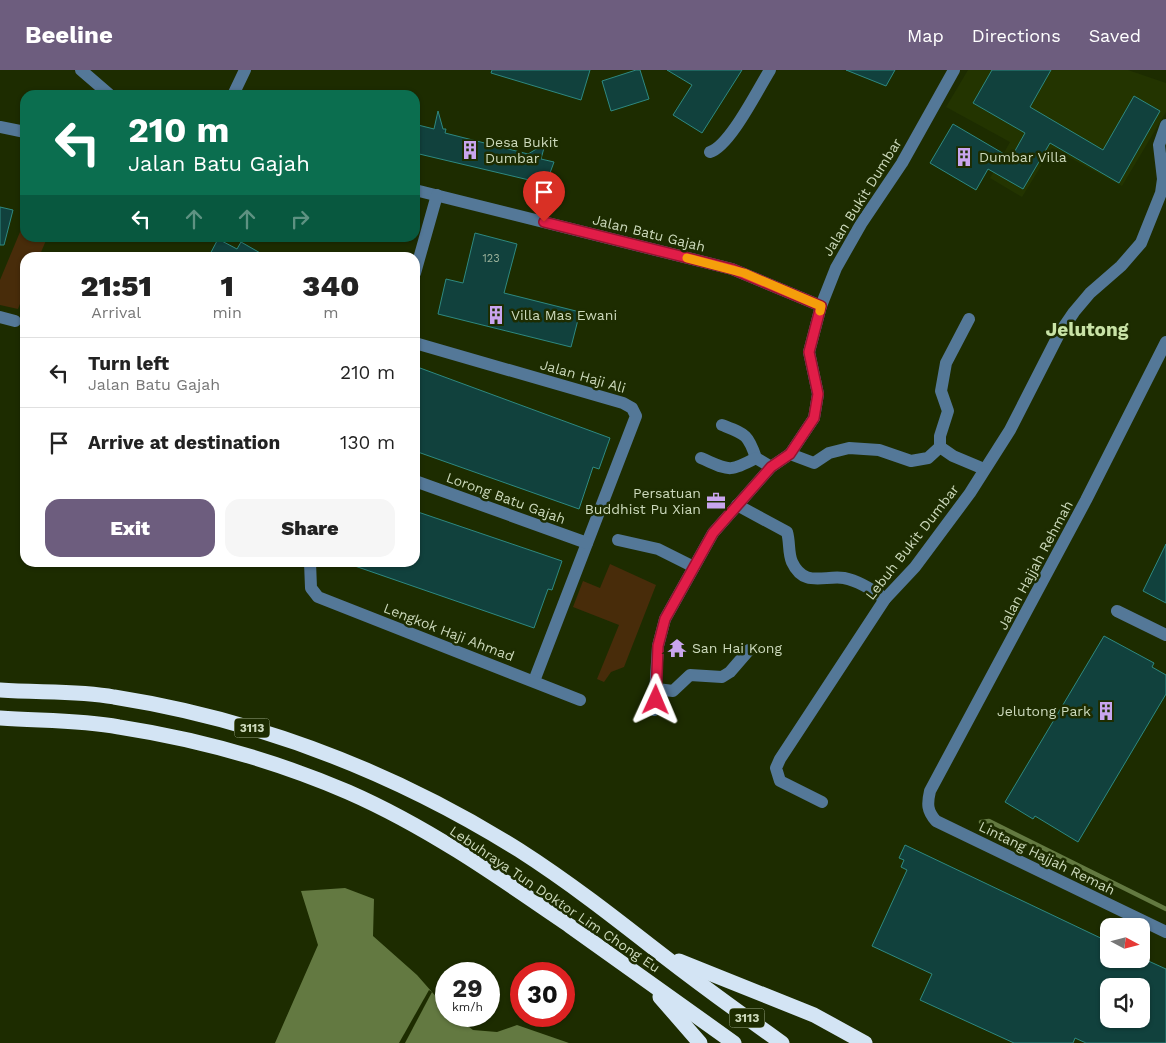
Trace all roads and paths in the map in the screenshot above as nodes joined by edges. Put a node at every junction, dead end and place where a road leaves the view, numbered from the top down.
1 (80, 70) edge
2 (245, 70) edge
3 (770, 70) edge
4 (954, 70) edge
5 (107, 90) edge
6 (235, 90) edge
7 (1166, 125) edge
8 (0, 127) edge
9 (20, 131) edge
10 (710, 152) dead end
11 (420, 191) edge
12 (437, 195) junction
13 (420, 255) edge
14 (821, 306) junction
15 (0, 317) edge
16 (969, 319) dead end
17 (15, 321) dead end
18 (1166, 342) edge
19 (420, 344) edge
20 (722, 425) dead end
21 (940, 447) junction
22 (790, 454) junction
23 (701, 458) dead end
24 (756, 458) junction
25 (771, 467) junction
26 (984, 469) junction
27 (420, 483) edge
28 (737, 506) junction
29 (618, 540) dead end
30 (587, 543) junction
31 (310, 567) edge
32 (694, 567) junction
33 (885, 599) junction
34 (1117, 611) dead end
35 (1166, 635) edge
36 (748, 650) dead end
37 (534, 681) junction
38 (657, 689) junction
39 (0, 690) edge
40 (580, 700) dead end
41 (654, 710) dead end
42 (0, 718) edge
43 (928, 801) joint
44 (822, 802) dead end
45 (1166, 932) edge
46 (662, 954) junction
47 (643, 978) junction
48 (700, 1043) edge
49 (734, 1043) edge
50 (782, 1043) edge
51 (865, 1043) edge

1 - 5 street
2 - 6 street
3 - 10 street
4 - 14 street, Jalan Bukit Dumbar
7 - 26 street, Lebuh Bukit Dumbar
8 - 9 street
11 - 12 street, Jalan Batu Gajah
12 - 13 street
12 - 14 street, Jalan Batu Gajah
14 - 22 street, Jalan Bukit Dumbar
15 - 17 street
16 - 21 street
18 - 43 street, Jalan Hajjah Rehmah
19 - 30 street, Jalan Haji Ali
20 - 24 street
21 - 22 street
21 - 26 street
22 - 25 street, Jalan Bukit Dumbar
23 - 24 street
24 - 25 street
25 - 28 street, Jalan Bukit Dumbar
26 - 33 street, Lebuh Bukit Dumbar
27 - 30 street, Lorong Batu Gajah
28 - 32 street, Jalan Bukit Dumbar
28 - 33 street
29 - 32 street
30 - 37 street, Jalan Haji Ali
31 - 37 street, Lengkok Haji Ahmad
32 - 38 street, Jalan Bukit Dumbar
33 - 44 street, Lebuh Bukit Dumbar
34 - 35 street
36 - 38 street
37 - 40 street, Lengkok Haji Ahmad
38 - 41 street, Jalan Bukit Dumbar
39 - 46 highway, Lebuhraya Tun Doktor Lim Chong Eu / 3113
42 - 47 highway, Lebuhraya Tun Doktor Lim Chong Eu / 3113
43 - 45 street, Lintang Hajjah Remah
46 - 50 highway, Lebuhraya Tun Doktor Lim Chong Eu / 3113
46 - 51 highway
47 - 48 highway
47 - 49 highway, Lebuhraya Tun Doktor Lim Chong Eu / 3113

